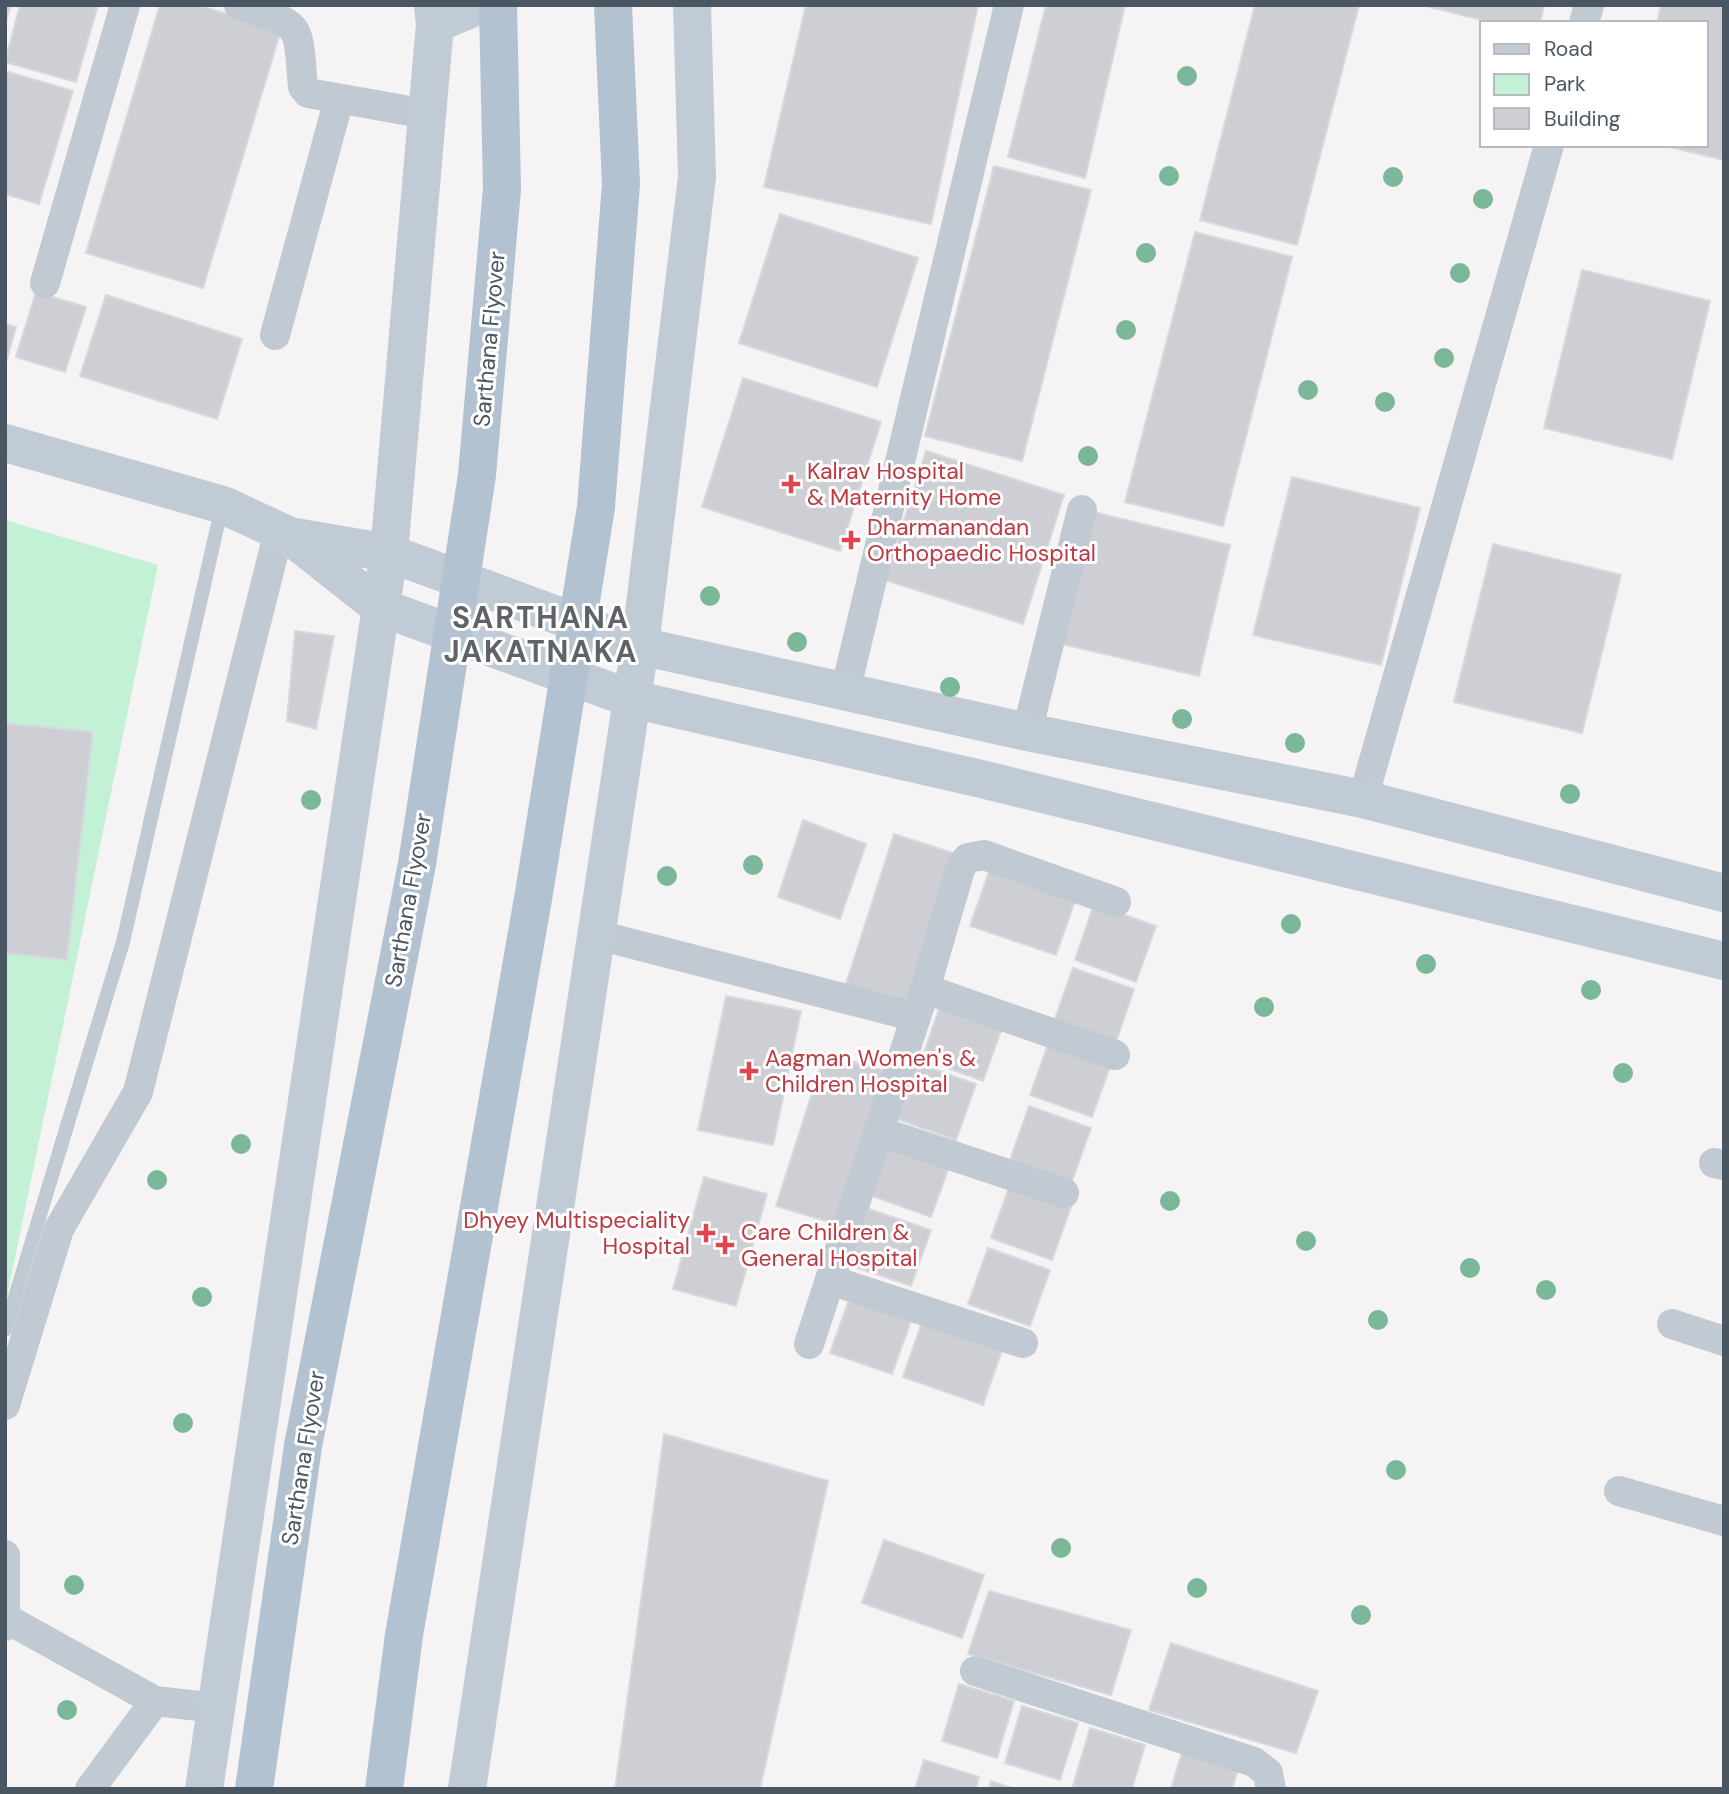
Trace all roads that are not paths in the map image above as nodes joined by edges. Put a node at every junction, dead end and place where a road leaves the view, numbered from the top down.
1 (125, 5) edge
2 (239, 5) edge
3 (480, 5) edge
4 (498, 5) edge
5 (613, 5) edge
6 (692, 5) edge
7 (1009, 5) edge
8 (434, 15) edge
9 (340, 99) junction
10 (427, 114) junction
11 (1548, 147) edge
12 (45, 283) dead end
13 (275, 335) dead end
14 (5, 443) edge
15 (223, 505) junction
16 (1082, 510) dead end
17 (284, 533) junction
18 (389, 553) junction
19 (380, 607) junction
20 (640, 646) junction
21 (845, 692) junction
22 (632, 699) junction
23 (1027, 732) junction
24 (1363, 799) junction
25 (1724, 893) edge
26 (1116, 902) dead end
27 (594, 934) junction
28 (1724, 961) edge
29 (921, 1003) junction
30 (1115, 1055) dead end
31 (878, 1131) junction
32 (1064, 1193) dead end
33 (830, 1280) junction
34 (1672, 1324) dead end
35 (5, 1331) edge
36 (1724, 1340) edge
37 (1023, 1343) dead end
38 (809, 1344) dead end
39 (5, 1405) edge
40 (1619, 1491) dead end
41 (1724, 1521) edge
42 (5, 1555) edge
43 (6, 1621) edge
44 (975, 1671) dead end
45 (155, 1701) junction
46 (216, 1708) junction
47 (90, 1789) edge
48 (204, 1789) edge
49 (254, 1789) edge
50 (384, 1789) edge
51 (467, 1789) edge
52 (1271, 1789) edge

1 - 12 street
2 - 9 street
3 - 8 street
4 - 49 main road, Sarthana Flyover, bridge
5 - 50 main road, bridge
6 - 20 street
7 - 21 street
8 - 10 street
9 - 10 street
9 - 13 street
10 - 18 street
11 - 24 street
14 - 15 street
15 - 17 street
15 - 35 lane
16 - 23 street
17 - 18 street
17 - 19 street
17 - 39 street
18 - 19 street
18 - 20 street
19 - 22 street
19 - 46 street
20 - 21 street
20 - 22 street
21 - 23 street
22 - 27 street
22 - 28 street
23 - 24 street
24 - 25 street
26 - 29 street
27 - 29 street
27 - 51 street
29 - 30 street
29 - 31 street
31 - 32 street
31 - 33 street
33 - 37 street
33 - 38 street
34 - 36 street
40 - 41 street
42 - 43 street
43 - 45 street
44 - 52 street
45 - 46 street
45 - 47 street
46 - 48 street

